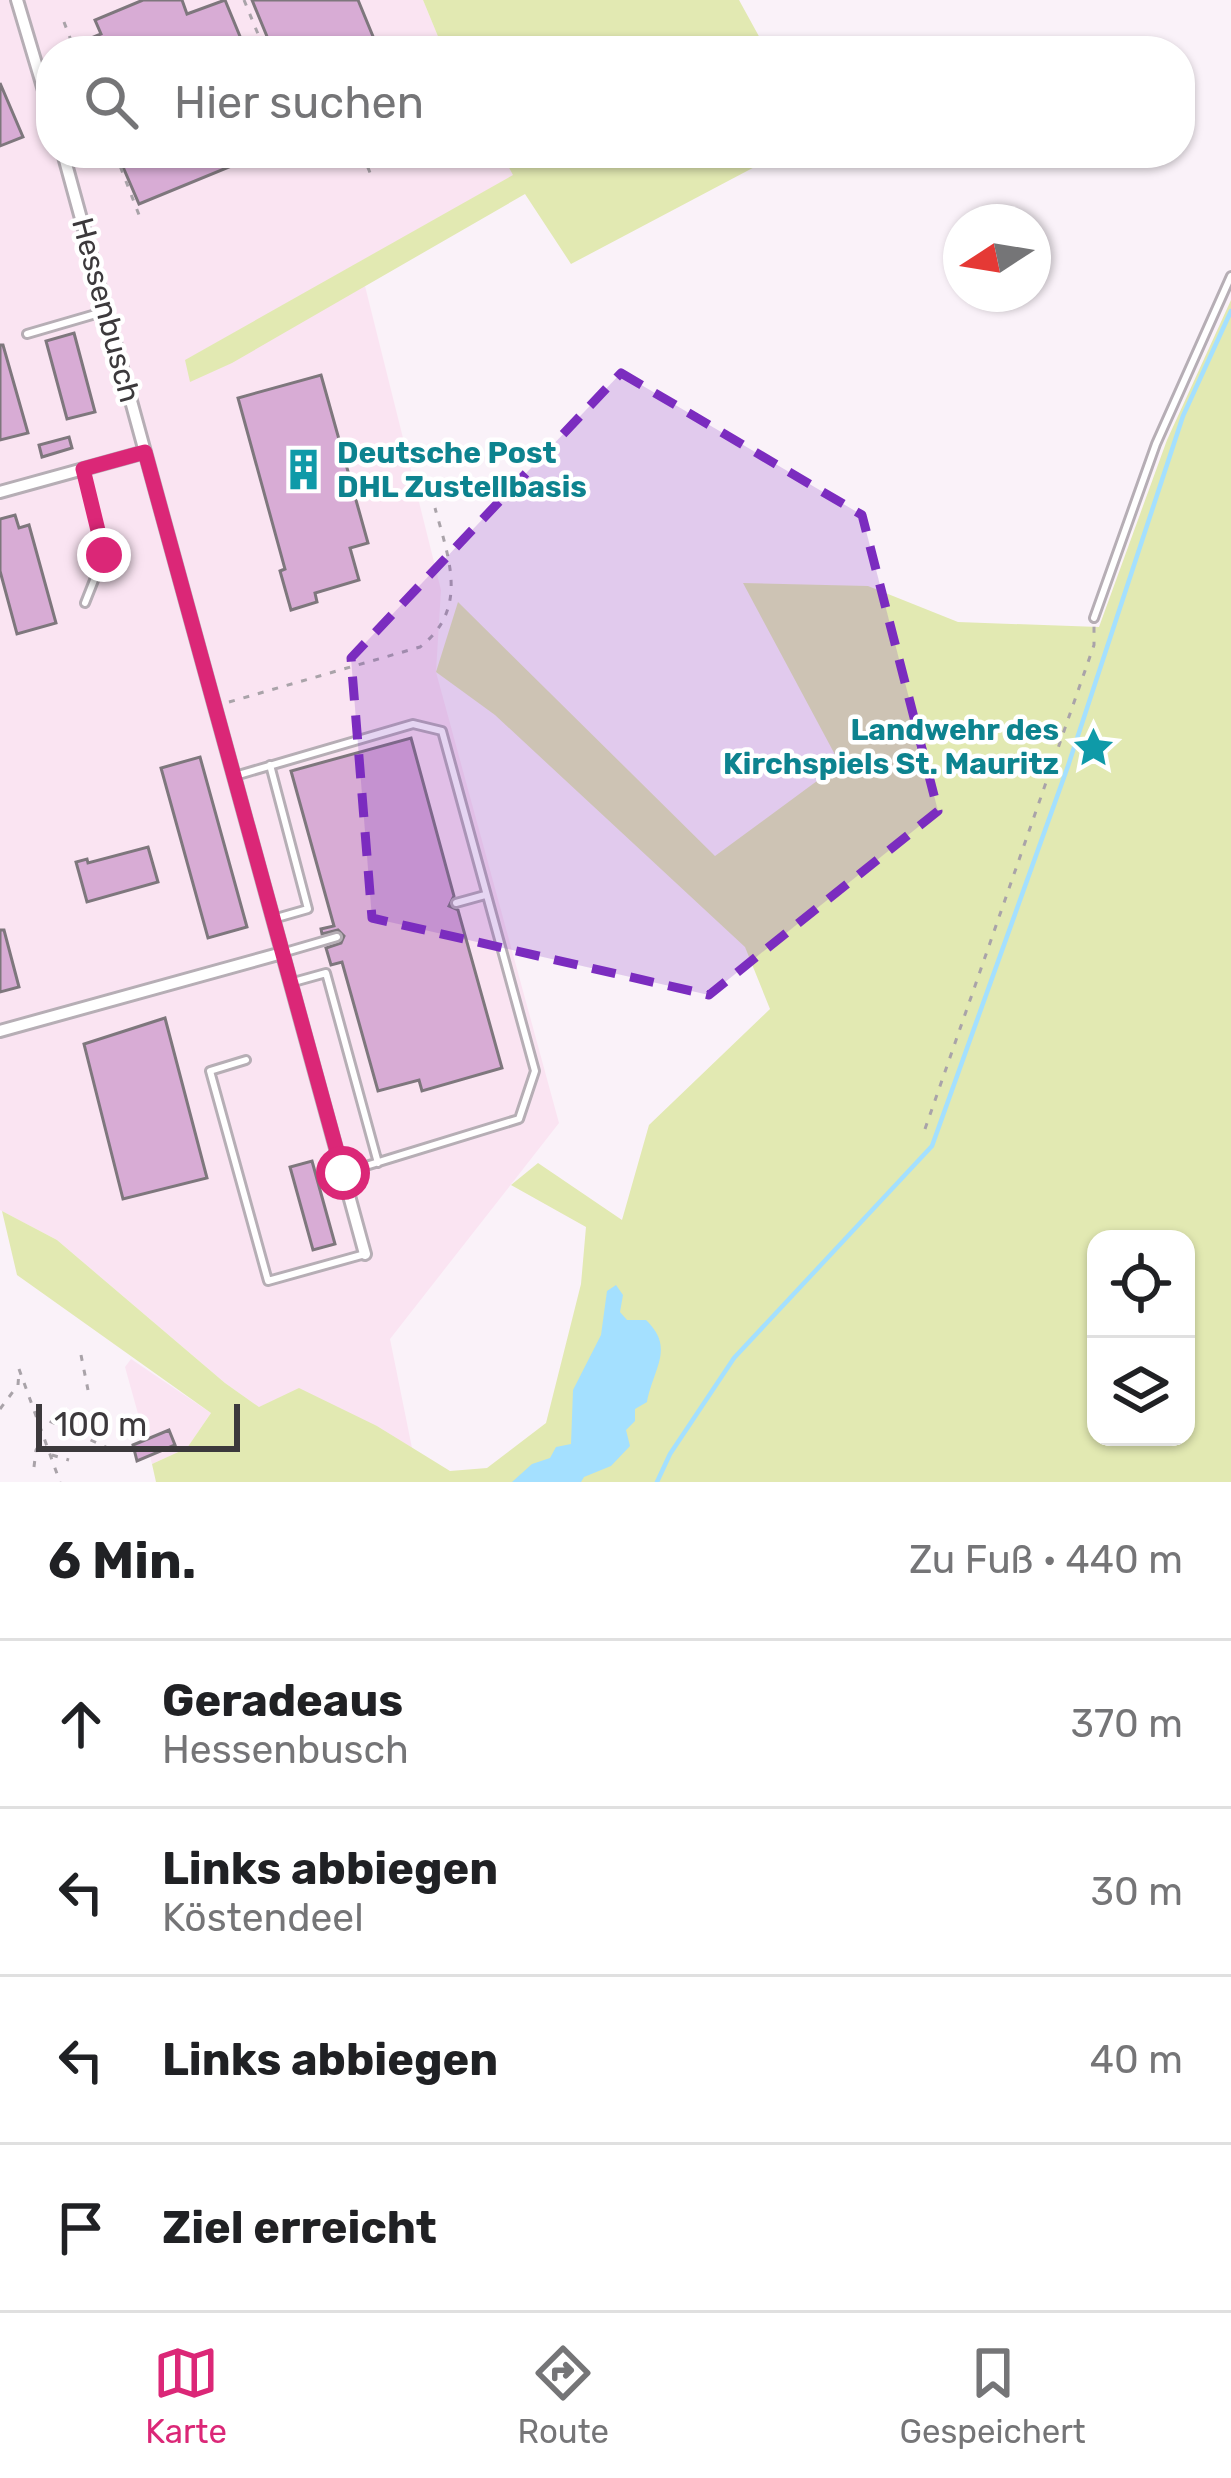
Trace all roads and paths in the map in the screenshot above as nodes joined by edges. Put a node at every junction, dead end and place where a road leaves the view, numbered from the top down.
1 (17, 0) edge
2 (244, 0) edge
3 (64, 22) dead end
4 (69, 36) edge
5 (259, 36) edge
6 (36, 64) edge
7 (67, 168) edge
8 (121, 168) edge
9 (368, 168) edge
10 (373, 180) dead end
11 (141, 220) dead end
12 (1231, 276) edge
13 (106, 311) junction
14 (27, 334) dead end
15 (145, 452) junction
16 (83, 469) junction
17 (0, 492) edge
18 (435, 508) dead end
19 (85, 604) dead end
20 (1094, 618) joint
21 (215, 705) junction
22 (270, 765) junction
23 (235, 776) junction
24 (485, 895) junction
25 (456, 903) dead end
26 (273, 919) junction
27 (337, 937) dead end
28 (282, 952) junction
29 (290, 983) junction
30 (0, 1031) edge
31 (246, 1060) dead end
32 (925, 1129) dead end
33 (379, 1163) junction
34 (343, 1173) junction
35 (365, 1254) joint
36 (81, 1355) dead end
37 (88, 1390) dead end
38 (0, 1409) edge
39 (35, 1414) junction
40 (44, 1439) junction
41 (108, 1448) dead end
42 (47, 1449) junction
43 (69, 1460) dead end
44 (34, 1467) dead end
45 (60, 1482) edge

1 - 6 street
2 - 5 path
3 - 4 path
7 - 13 street, Hessenbusch
8 - 11 path
9 - 10 path
12 - 20 lane
13 - 14 lane
13 - 15 street, Hessenbusch
15 - 16 street
15 - 21 street, Hessenbusch
16 - 17 street
16 - 19 lane
18 - 21 path
20 - 32 path
21 - 23 street, Hessenbusch
22 - 23 lane
22 - 24 lane
22 - 26 lane
23 - 26 street, Hessenbusch
24 - 25 lane
24 - 33 lane
26 - 28 street, Hessenbusch
27 - 28 lane
28 - 29 street, Hessenbusch
28 - 30 street
29 - 33 lane
29 - 34 street, Hessenbusch
31 - 35 lane
33 - 34 lane
34 - 35 street, Hessenbusch
36 - 37 path
38 - 39 path
39 - 40 path
39 - 41 path
40 - 42 path
40 - 44 path
42 - 43 path
42 - 45 path

